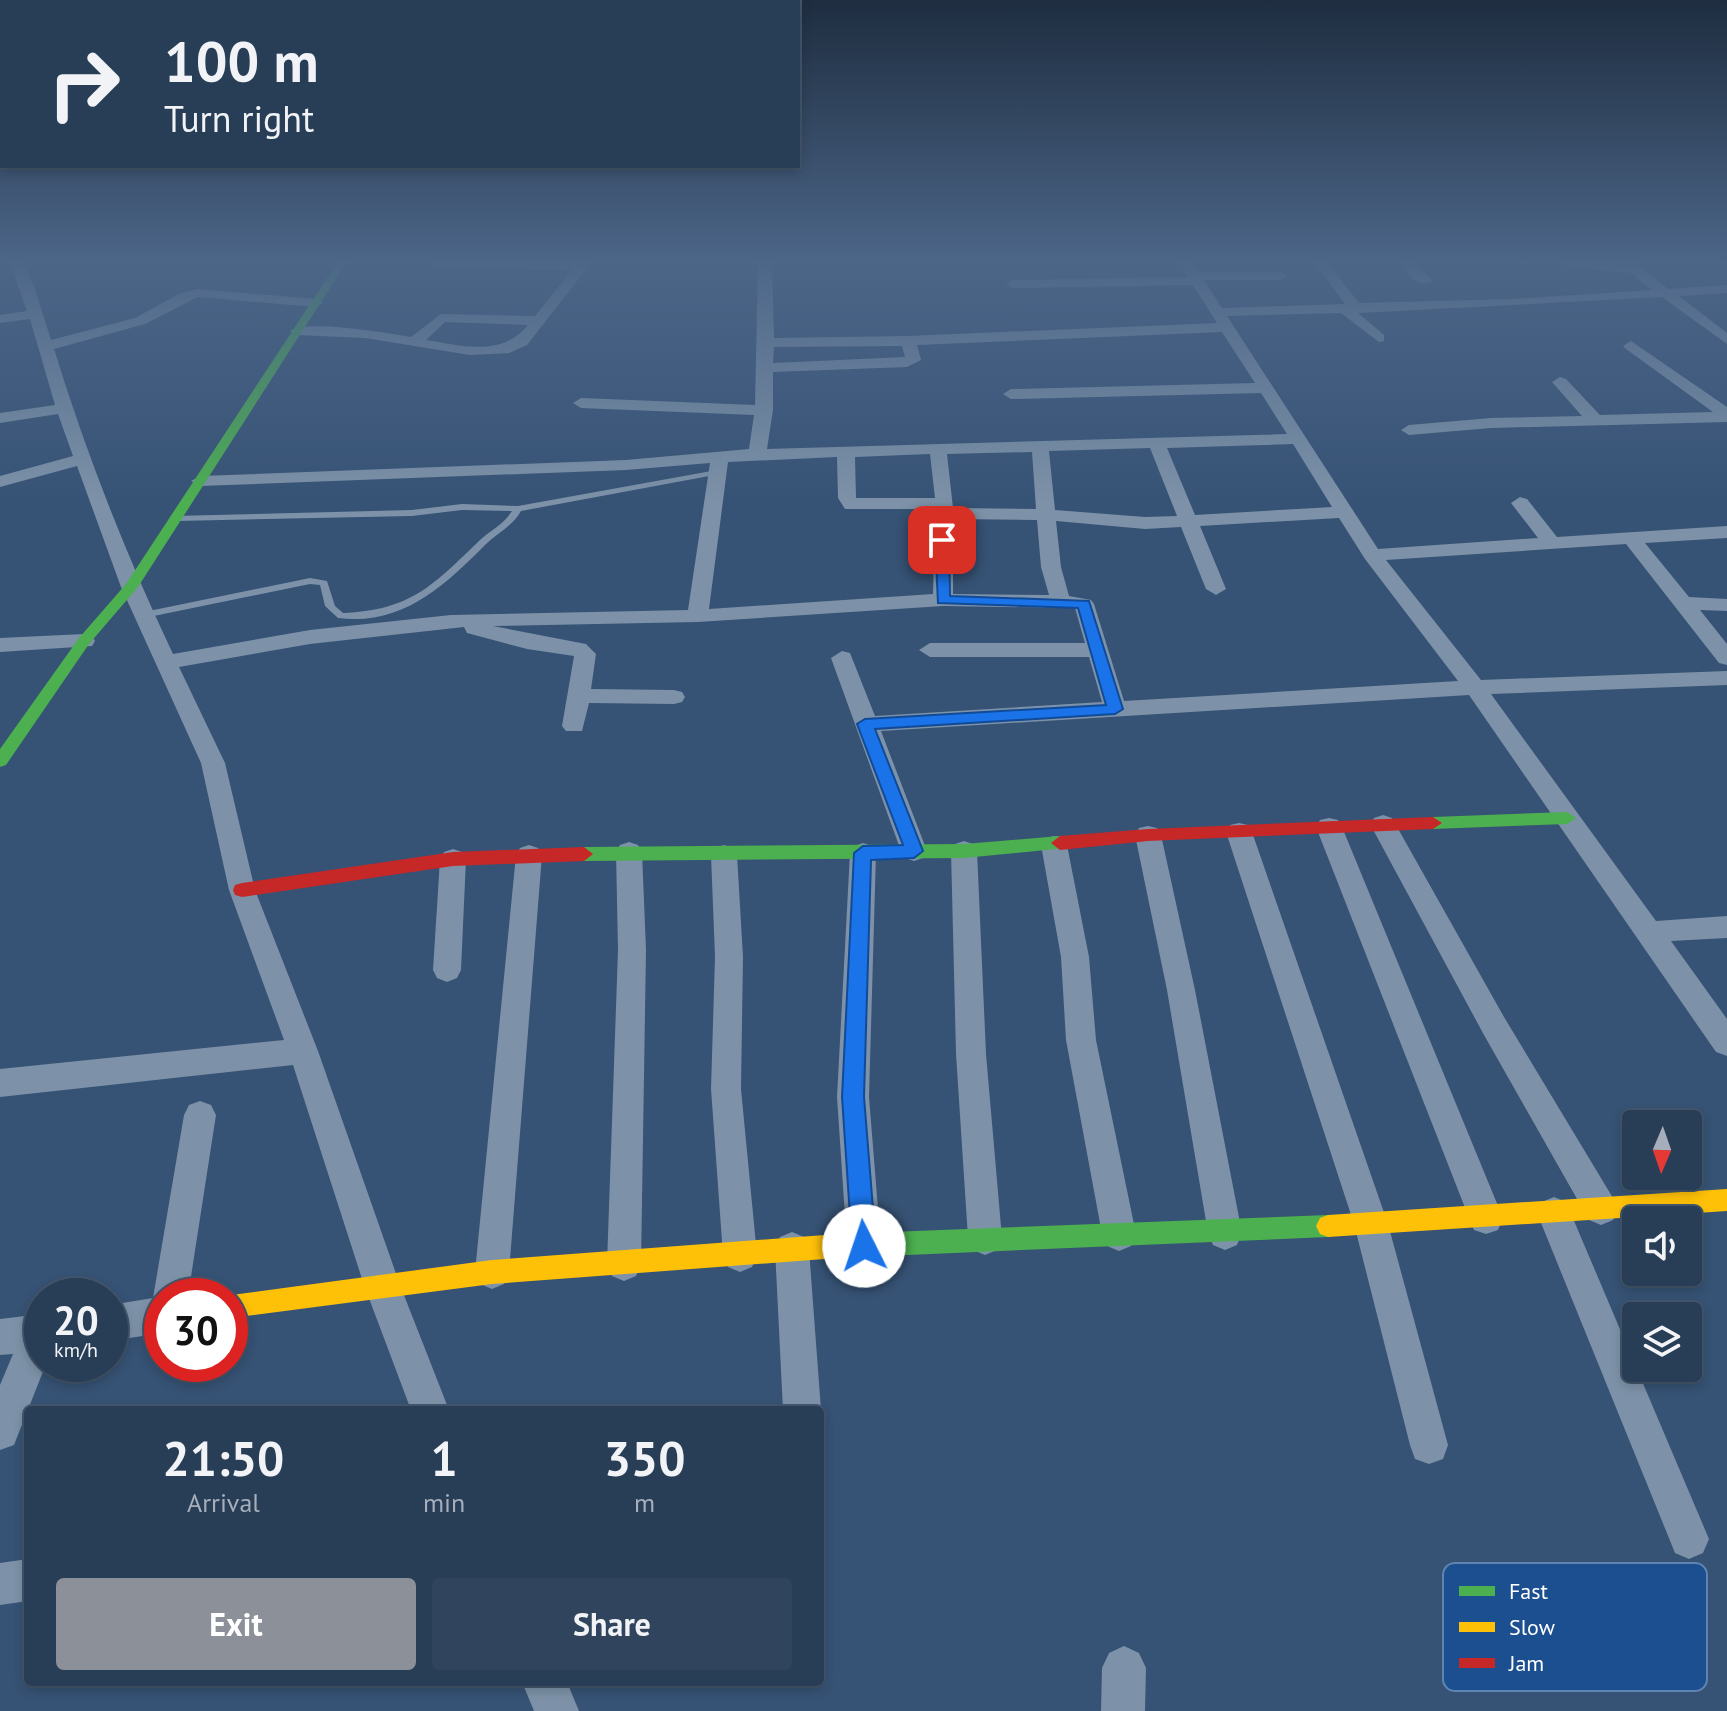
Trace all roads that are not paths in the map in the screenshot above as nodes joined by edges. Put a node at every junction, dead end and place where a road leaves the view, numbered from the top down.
1 (45, 343) edge
2 (58, 343) edge
3 (289, 343) edge
4 (423, 343) edge
5 (521, 343) edge
6 (766, 343) joint
7 (777, 343) edge
8 (909, 343) edge
9 (1238, 343) edge
10 (46, 346) junction
11 (1631, 346) dead end
12 (767, 368) junction
13 (1560, 382) dead end
14 (1266, 388) junction
15 (1011, 394) dead end
16 (581, 403) dead end
17 (64, 408) junction
18 (765, 410) junction
19 (1727, 416) edge
20 (0, 418) edge
21 (1596, 421) junction
22 (1409, 430) dead end
23 (1299, 439) junction
24 (1157, 445) junction
25 (1040, 448) junction
26 (938, 449) junction
27 (846, 452) junction
28 (757, 454) junction
29 (83, 459) junction
30 (718, 464) junction
31 (200, 481) junction
32 (0, 482) edge
33 (1520, 503) dead end
34 (942, 508) junction
35 (518, 509) junction
36 (1345, 512) junction
37 (1048, 515) junction
38 (177, 518) junction
39 (1188, 520) junction
40 (1727, 532) edge
41 (1631, 538) junction
42 (1552, 543) junction
43 (1372, 555) junction
44 (131, 587) junction
45 (1216, 589) dead end
46 (943, 600) junction
47 (1061, 602) junction
48 (1683, 603) junction
49 (1727, 605) edge
50 (144, 615) junction
51 (698, 616) junction
52 (451, 621) junction
53 (84, 641) junction
54 (0, 645) edge
55 (930, 650) dead end
56 (1100, 650) junction
57 (842, 658) dead end
58 (1727, 658) edge
59 (166, 662) junction
60 (1727, 678) edge
61 (1475, 687) junction
62 (580, 696) junction
63 (674, 697) dead end
64 (1115, 709) junction
65 (865, 724) junction
66 (574, 726) dead end
67 (0, 761) edge
68 (1567, 818) junction
69 (1383, 824) junction
70 (1329, 827) junction
71 (1239, 832) junction
72 (1148, 835) junction
73 (1054, 845) junction
74 (914, 851) junction
75 (964, 851) junction
76 (629, 852) junction
77 (863, 853) junction
78 (529, 855) junction
79 (724, 855) junction
80 (453, 859) junction
81 (242, 890) junction
82 (1727, 927) edge
83 (1648, 932) junction
84 (447, 970) dead end
85 (1727, 1043) edge
86 (303, 1051) junction
87 (0, 1083) edge
88 (200, 1115) dead end
89 (1727, 1200) edge
90 (1601, 1209) junction
91 (1554, 1213) junction
92 (1486, 1218) junction
93 (1371, 1224) junction
94 (1225, 1233) junction
95 (1119, 1234) junction
96 (985, 1238) junction
97 (864, 1246) junction
98 (792, 1249) junction
99 (740, 1255) junction
100 (624, 1264) junction
101 (492, 1272) junction
102 (173, 1278) edge
103 (382, 1285) junction
104 (248, 1304) edge
105 (24, 1334) edge
106 (0, 1337) edge
107 (24, 1373) edge
108 (428, 1406) edge
109 (802, 1406) edge
110 (0, 1431) edge
111 (1429, 1445) dead end
112 (1689, 1539) dead end
113 (24, 1581) edge
114 (0, 1584) edge
115 (1124, 1668) dead end
116 (546, 1686) edge
117 (557, 1711) edge
118 (1123, 1711) edge

1 - 10 street
2 - 10 street
3 - 31 street
4 - 5 street
6 - 7 street
6 - 12 street
8 - 12 street
9 - 14 street
10 - 17 street
11 - 19 street
12 - 18 street
13 - 21 street
14 - 15 street
14 - 23 street
16 - 18 street
17 - 20 street
17 - 29 street
18 - 28 street
19 - 21 street
21 - 22 street
23 - 24 street
23 - 36 street
24 - 25 street
24 - 39 street
25 - 26 street
25 - 37 street
26 - 27 street
26 - 34 street
27 - 28 street
27 - 34 street
28 - 30 street
29 - 32 street
29 - 44 street
30 - 31 street
30 - 35 lane
30 - 51 street
31 - 38 street
33 - 42 street
34 - 37 street
34 - 46 street
35 - 38 lane
35 - 50 lane
36 - 39 street
36 - 43 street
37 - 39 street
37 - 47 street
38 - 44 street
39 - 45 street
40 - 41 street
41 - 42 street
41 - 48 street
42 - 43 street
43 - 61 street
44 - 50 street
44 - 53 street
46 - 47 street
46 - 51 street
47 - 56 street
48 - 49 street
48 - 58 street
50 - 59 street
51 - 52 street
52 - 59 street
52 - 62 street
53 - 54 street
53 - 67 street
55 - 56 street
56 - 64 street
57 - 65 street
59 - 81 street
60 - 61 street
61 - 64 street
61 - 68 street
62 - 63 street
62 - 66 street
64 - 65 street
65 - 74 street
68 - 69 street
68 - 83 street
69 - 70 street
69 - 90 street
70 - 71 street
70 - 92 street
71 - 72 street
71 - 93 street
72 - 73 street
72 - 94 street
73 - 75 street
73 - 95 street
74 - 75 street
74 - 77 street
75 - 96 street
76 - 78 street
76 - 79 street
76 - 100 street
77 - 79 street
77 - 97 street
78 - 80 street
78 - 101 street
79 - 99 street
80 - 81 street
80 - 84 street
81 - 86 street
82 - 83 street
83 - 85 street
86 - 87 street
86 - 103 street
88 - 102 street
89 - 90 street
90 - 91 street
91 - 92 street
91 - 112 street
92 - 93 street
93 - 94 street
93 - 111 street
94 - 95 street
95 - 96 street
96 - 97 street
97 - 98 street
98 - 99 street
98 - 109 street
99 - 100 street
100 - 101 street
101 - 103 street
103 - 104 street
103 - 108 street
105 - 106 street
107 - 110 street
113 - 114 street
115 - 118 street
116 - 117 street

